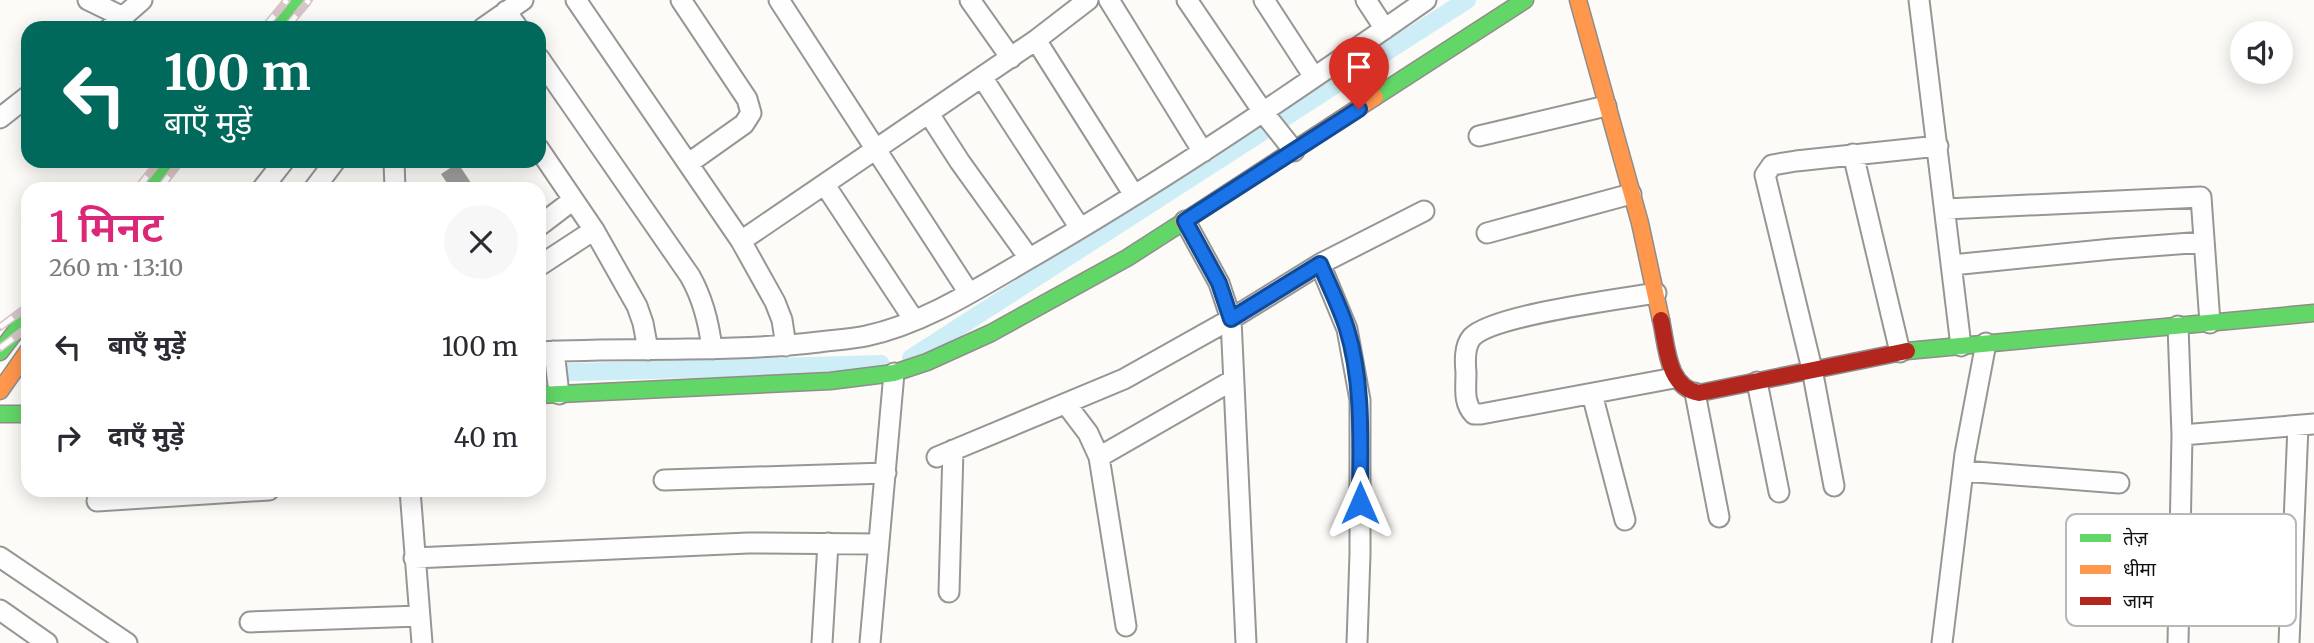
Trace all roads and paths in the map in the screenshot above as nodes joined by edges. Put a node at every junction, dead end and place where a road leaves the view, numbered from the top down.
1 (88, 0) edge
2 (142, 0) edge
3 (302, 0) edge
4 (576, 0) edge
5 (681, 0) edge
6 (779, 0) edge
7 (970, 0) edge
8 (1088, 0) edge
9 (1109, 0) edge
10 (1187, 0) edge
11 (1264, 0) edge
12 (1366, 0) edge
13 (1426, 0) edge
14 (1525, 0) edge
15 (1577, 0) edge
16 (1919, 0) edge
17 (514, 6) edge
18 (116, 21) edge
19 (118, 21) edge
20 (283, 21) edge
21 (493, 21) edge
22 (1385, 29) junction
23 (1036, 40) junction
24 (1011, 58) junction
25 (546, 68) edge
26 (1314, 77) junction
27 (982, 78) junction
28 (21, 102) edge
29 (1606, 106) junction
30 (929, 114) junction
31 (0, 118) edge
32 (1268, 118) junction
33 (1479, 136) dead end
34 (1289, 145) junction
35 (1938, 146) junction
36 (877, 149) junction
37 (1203, 152) junction
38 (1853, 155) junction
39 (546, 160) edge
40 (689, 163) junction
41 (164, 168) edge
42 (278, 168) edge
43 (152, 182) edge
44 (268, 182) edge
45 (825, 185) junction
46 (1631, 194) junction
47 (1134, 195) junction
48 (573, 200) junction
49 (1945, 209) junction
50 (1424, 211) dead end
51 (546, 221) edge
52 (1185, 221) junction
53 (1080, 229) junction
54 (594, 230) junction
55 (1487, 233) dead end
56 (741, 241) junction
57 (2204, 242) junction
58 (1029, 258) junction
59 (546, 261) edge
60 (1320, 264) junction
61 (1952, 265) junction
62 (969, 293) junction
63 (1656, 293) junction
64 (2314, 313) edge
65 (1231, 319) junction
66 (0, 320) edge
67 (914, 320) junction
68 (2210, 323) junction
69 (21, 324) edge
70 (2178, 326) junction
71 (11, 337) junction
72 (1986, 343) junction
73 (786, 346) junction
74 (1961, 346) junction
75 (712, 349) junction
76 (648, 350) junction
77 (0, 352) edge
78 (1900, 352) junction
79 (21, 363) edge
80 (553, 368) edge
81 (1812, 369) junction
82 (894, 373) junction
83 (1674, 378) junction
84 (1233, 380) junction
85 (1757, 382) junction
86 (4, 384) edge
87 (1695, 393) junction
88 (1592, 394) junction
89 (1066, 404) junction
90 (0, 414) edge
91 (21, 414) edge
92 (2306, 425) edge
93 (2182, 435) junction
94 (1099, 457) junction
95 (1963, 471) junction
96 (887, 473) junction
97 (664, 480) dead end
98 (2119, 483) dead end
99 (1834, 486) dead end
100 (1779, 492) dead end
101 (160, 497) edge
102 (410, 497) edge
103 (97, 501) dead end
104 (2180, 514) edge
105 (2295, 514) edge
106 (1719, 517) dead end
107 (2314, 518) edge
108 (2296, 519) edge
109 (1625, 520) dead end
110 (828, 542) junction
111 (879, 544) junction
112 (0, 556) edge
113 (414, 558) junction
114 (949, 592) dead end
115 (419, 616) junction
116 (1, 617) edge
117 (250, 622) dead end
118 (1126, 626) dead end
119 (47, 643) edge
120 (127, 643) edge
121 (422, 643) edge
122 (822, 643) edge
123 (870, 643) edge
124 (1247, 643) edge
125 (1357, 643) edge
126 (1942, 643) edge

1 - 18 street
2 - 19 street
3 - 20 main road
4 - 40 street
5 - 40 street
6 - 36 street
7 - 24 street
8 - 23 street
9 - 37 street
10 - 32 street
11 - 26 street
12 - 22 street
13 - 22 street
14 - 34 main road
15 - 29 main road
16 - 35 street
17 - 21 street
22 - 26 street
23 - 24 street
23 - 47 street
24 - 27 street
25 - 75 street
26 - 32 street
27 - 30 street
27 - 53 street
28 - 31 street
29 - 33 street
29 - 46 main road
30 - 36 street
30 - 58 street
32 - 34 street
32 - 37 street
34 - 52 main road
35 - 38 street
35 - 49 street
36 - 45 street
36 - 62 street
37 - 47 street
38 - 78 street
38 - 81 street
39 - 48 street
40 - 56 street
41 - 43 main road
42 - 44 street
45 - 56 street
45 - 67 street
46 - 55 street
46 - 63 main road
47 - 53 street
48 - 51 street
48 - 54 street
49 - 57 street
49 - 61 street
50 - 60 street
52 - 65 street
52 - 82 main road
53 - 58 street
54 - 59 street
54 - 76 street
56 - 73 street
57 - 61 street
57 - 68 street
58 - 62 street
60 - 65 street
60 - 125 street
61 - 74 street
62 - 67 street
63 - 83 main road
63 - 88 street
64 - 68 main road
65 - 84 street
65 - 89 street
66 - 71 main road
67 - 73 street
68 - 70 main road
69 - 71 main road
70 - 72 main road
70 - 93 street
71 - 77 main road
72 - 74 main road
72 - 95 street
73 - 75 street
74 - 78 main road
75 - 76 street
76 - 80 street
78 - 81 main road
79 - 86 main road
80 - 82 main road
81 - 85 main road
81 - 99 street
82 - 96 street
83 - 87 main road
83 - 88 street
84 - 94 street
84 - 124 street
85 - 87 main road
85 - 100 street
87 - 106 street
88 - 109 street
89 - 94 street
89 - 114 street
90 - 91 main road
92 - 93 street
92 - 105 street
93 - 104 street
94 - 118 street
95 - 98 street
95 - 126 street
96 - 97 street
96 - 111 street
101 - 103 street
102 - 113 street
107 - 108 street
110 - 111 street
110 - 113 street
110 - 122 street
111 - 123 street
112 - 120 street
113 - 115 street
115 - 117 street
115 - 121 street
116 - 119 street

